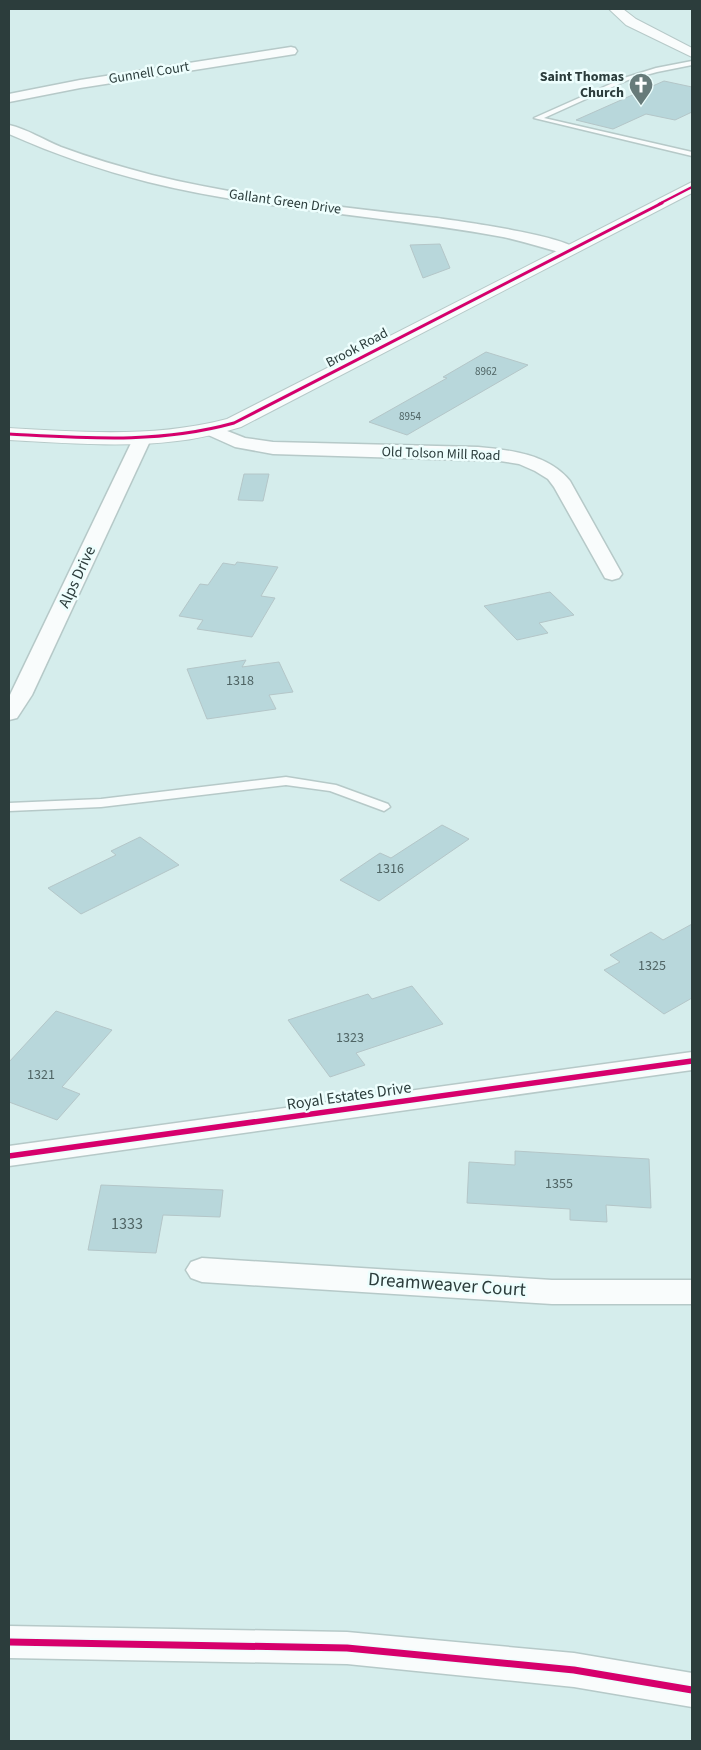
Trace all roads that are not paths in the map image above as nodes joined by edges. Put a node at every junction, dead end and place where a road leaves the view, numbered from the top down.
1 (614, 9) edge
2 (291, 52) dead end
3 (692, 53) edge
4 (692, 63) edge
5 (9, 98) edge
6 (9, 129) edge
7 (692, 154) edge
8 (692, 187) edge
9 (569, 250) junction
10 (212, 430) junction
11 (9, 434) edge
12 (142, 439) junction
13 (612, 574) dead end
14 (9, 713) edge
15 (9, 807) edge
16 (384, 807) dead end
17 (692, 1061) edge
18 (9, 1156) edge
19 (202, 1270) dead end
20 (692, 1292) edge
21 (9, 1642) edge
22 (692, 1690) edge

1 - 3 street
2 - 5 street, Gunnell Court
4 - 7 lane
6 - 9 street, Gallant Green Drive
8 - 9 street, Brook Road
9 - 10 street, Brook Road
10 - 12 street, Brook Road
10 - 13 street, Old Tolson Mill Road
11 - 12 street, Brook Road
12 - 14 street, Alps Drive
15 - 16 lane
17 - 18 street, Royal Estates Drive
19 - 20 street, Dreamweaver Court
21 - 22 street

